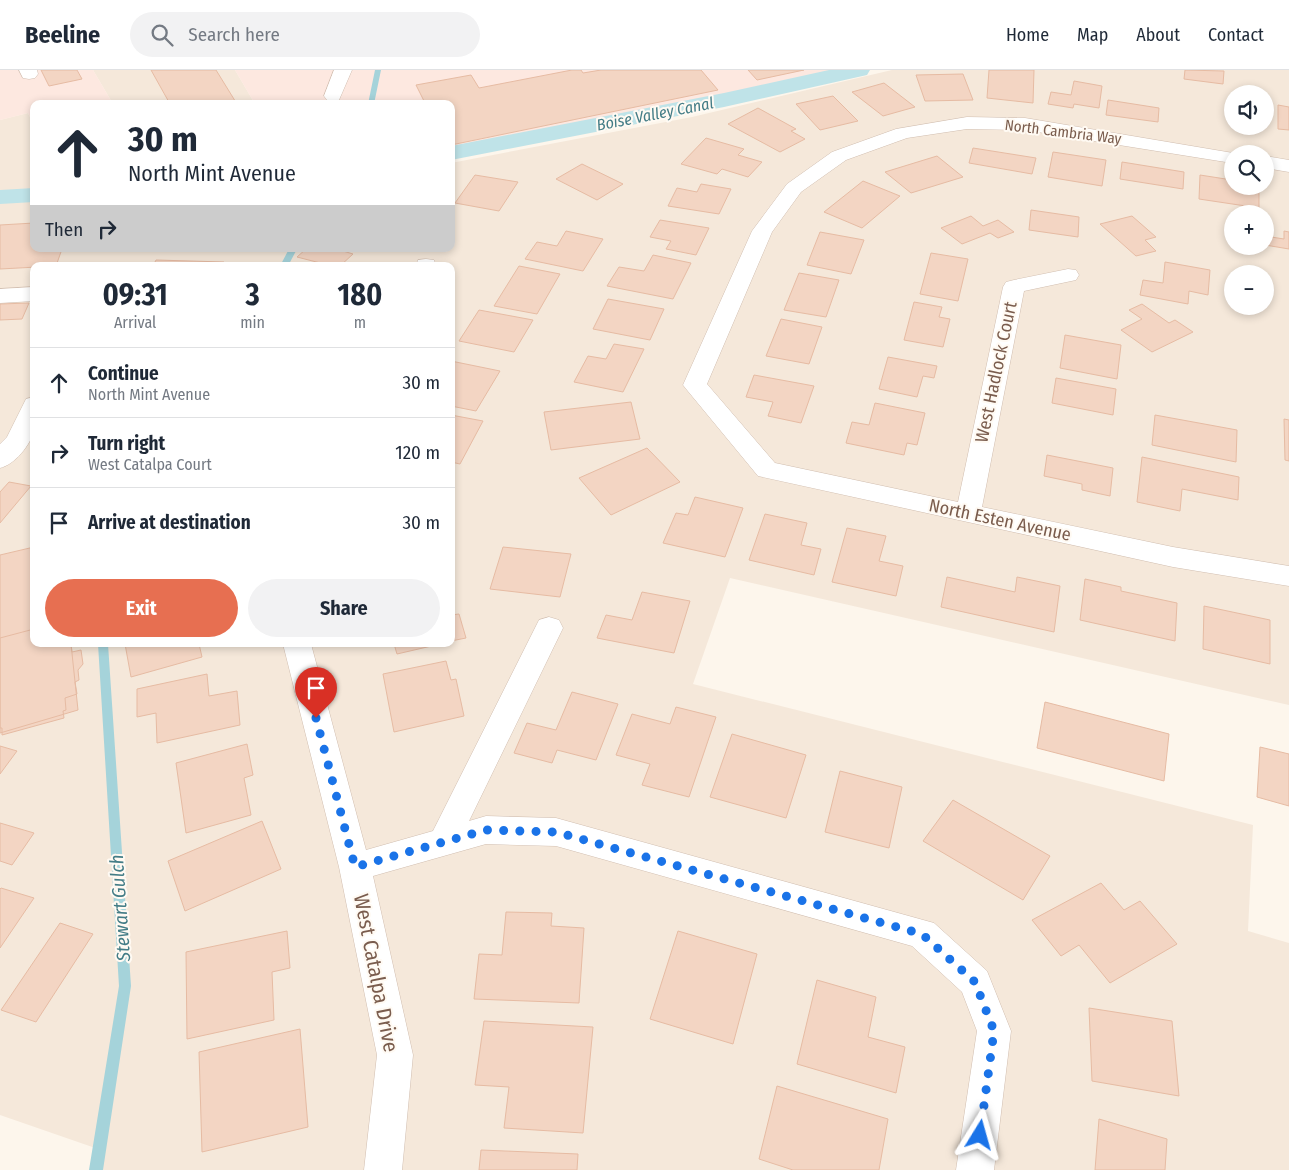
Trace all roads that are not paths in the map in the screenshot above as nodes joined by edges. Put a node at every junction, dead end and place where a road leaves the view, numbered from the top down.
1 (343, 70) edge
2 (333, 96) dead end
3 (1224, 156) edge
4 (1274, 164) edge
5 (1289, 166) edge
6 (1068, 275) dead end
7 (30, 294) edge
8 (0, 296) edge
9 (30, 413) edge
10 (731, 427) joint
11 (0, 460) edge
12 (968, 513) junction
13 (1289, 576) edge
14 (549, 628) dead end
15 (298, 647) edge
16 (444, 841) junction
17 (355, 867) junction
18 (382, 1170) edge
19 (975, 1170) edge

1 - 2 street
3 - 10 street, North Cambria Way
4 - 5 street
6 - 12 street, West Hadlock Court
7 - 8 street
9 - 11 street
10 - 12 street, North Esten Avenue
12 - 13 street, North Esten Avenue
14 - 16 street
15 - 17 street, West Catalpa Drive
16 - 17 street
16 - 19 street
17 - 18 street, West Catalpa Drive

